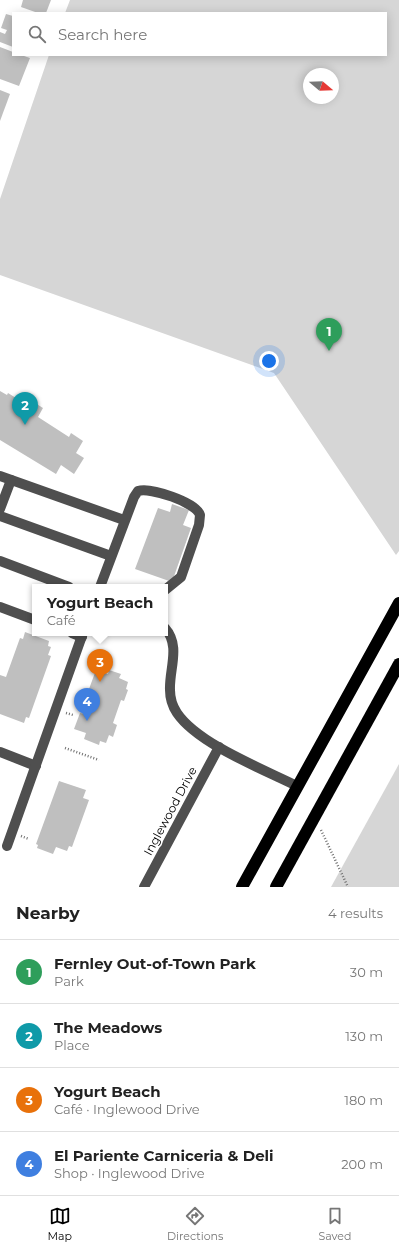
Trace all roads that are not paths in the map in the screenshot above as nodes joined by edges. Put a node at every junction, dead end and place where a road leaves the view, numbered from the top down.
1 (0, 476) edge
2 (11, 480) junction
3 (0, 509) edge
4 (0, 516) edge
5 (124, 520) junction
6 (111, 556) junction
7 (0, 561) edge
8 (61, 584) edge
9 (101, 584) edge
10 (168, 588) edge
11 (399, 603) edge
12 (0, 607) edge
13 (32, 619) edge
14 (168, 632) edge
15 (78, 636) edge
16 (399, 664) edge
17 (219, 747) junction
18 (0, 752) edge
19 (36, 766) junction
20 (297, 786) junction
21 (7, 846) dead end
22 (144, 887) edge
23 (242, 887) edge
24 (276, 887) edge

1 - 2 street
2 - 3 street
2 - 5 street
4 - 6 street
5 - 6 street
5 - 10 street
6 - 9 street
7 - 8 street
11 - 20 highway
12 - 13 street
14 - 17 street
15 - 19 street
16 - 24 highway
17 - 20 street
17 - 22 street, Inglewood Drive
18 - 19 street
19 - 21 street
20 - 23 highway

